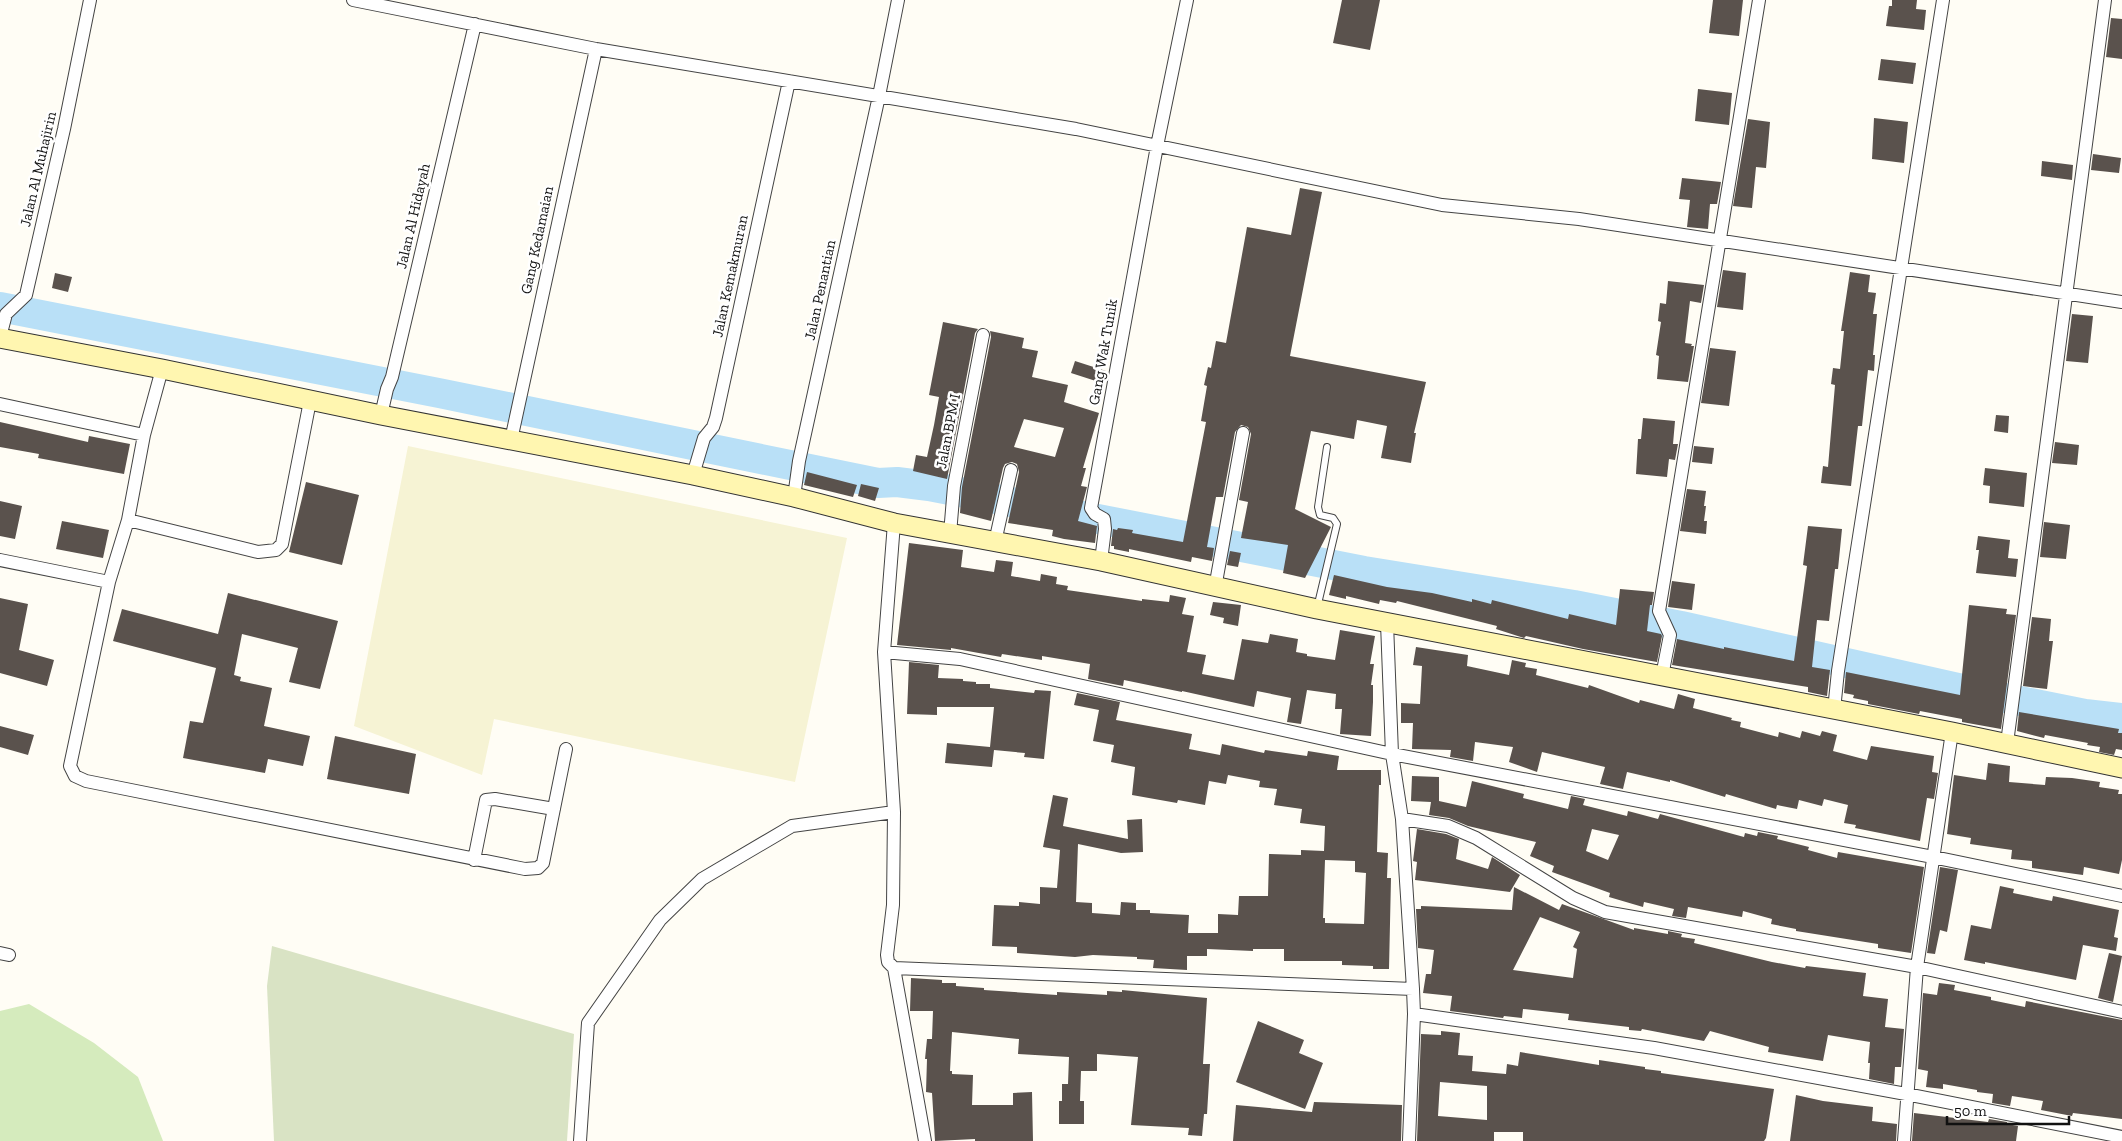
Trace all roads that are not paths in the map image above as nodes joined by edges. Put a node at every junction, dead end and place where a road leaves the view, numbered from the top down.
1 (90, 0) edge
2 (353, 0) edge
3 (898, 0) edge
4 (1187, 0) edge
5 (1759, 0) edge
6 (1943, 0) edge
7 (2105, 0) edge
8 (475, 24) junction
9 (596, 49) junction
10 (789, 81) junction
11 (880, 89) junction
12 (1159, 140) junction
13 (1721, 235) junction
14 (1903, 264) junction
15 (2067, 294) junction
16 (2122, 302) edge
17 (984, 336) dead end
18 (0, 337) edge
19 (159, 380) junction
20 (0, 404) edge
21 (308, 410) junction
22 (382, 415) junction
23 (1243, 433) dead end
24 (144, 436) junction
25 (511, 440) junction
26 (1327, 448) dead end
27 (1011, 470) dead end
28 (693, 475) junction
29 (794, 497) junction
30 (128, 520) junction
31 (894, 523) junction
32 (950, 534) junction
33 (995, 542) junction
34 (0, 560) edge
35 (1101, 561) junction
36 (109, 582) junction
37 (1215, 588) junction
38 (1316, 609) junction
39 (1387, 622) junction
40 (884, 652) junction
41 (1662, 676) junction
42 (1834, 710) junction
43 (1952, 732) junction
44 (2007, 743) junction
45 (566, 749) dead end
46 (1392, 754) junction
47 (2122, 768) edge
48 (554, 809) junction
49 (894, 812) junction
50 (1402, 819) junction
51 (1933, 858) junction
52 (474, 860) junction
53 (2122, 896) edge
54 (1917, 967) junction
55 (894, 968) junction
56 (1413, 989) junction
57 (2122, 1012) edge
58 (1414, 1014) junction
59 (1906, 1094) junction
60 (2122, 1137) edge
61 (580, 1141) edge
62 (925, 1141) edge
63 (1409, 1141) edge
64 (1904, 1141) edge

1 - 18 street, Jalan Al Muhajirin
2 - 8 street
3 - 11 street, Jalan Penantian
4 - 12 street
5 - 13 street
6 - 14 street
7 - 15 street
8 - 9 street
8 - 22 street, Jalan Al Hidayah
9 - 10 street
9 - 25 street, Gang Kedamaian
10 - 11 street
10 - 28 street, Jalan Kemakmuran
11 - 12 street
11 - 29 street, Jalan Penantian
12 - 13 street
12 - 35 street, Gang Wak Tunik
13 - 14 street
13 - 41 street
14 - 15 street
14 - 42 street
15 - 16 street
15 - 44 street
17 - 32 street, Jalan BPM I
18 - 19 street
19 - 21 street
19 - 24 street
20 - 24 street
21 - 22 street
21 - 30 street
22 - 25 street
23 - 37 street
24 - 30 street
25 - 28 street
26 - 38 lane
27 - 33 street
28 - 29 street
29 - 31 street
30 - 36 street
31 - 32 street
31 - 40 street
32 - 33 street
33 - 35 street
34 - 36 street
35 - 37 street
36 - 52 street
37 - 38 street
38 - 39 street
39 - 41 street
39 - 46 street
40 - 46 street
40 - 49 street
41 - 42 street
42 - 43 street
43 - 44 street
43 - 51 street
44 - 47 street
45 - 48 street
46 - 50 street
46 - 51 street
48 - 52 street
48 - 52 street
49 - 55 street
49 - 61 street
50 - 54 street
50 - 56 street
51 - 53 street
51 - 54 street
54 - 57 street
54 - 59 street
55 - 56 street
55 - 62 street
56 - 58 street
58 - 59 street
58 - 63 street
59 - 60 street
59 - 64 street

